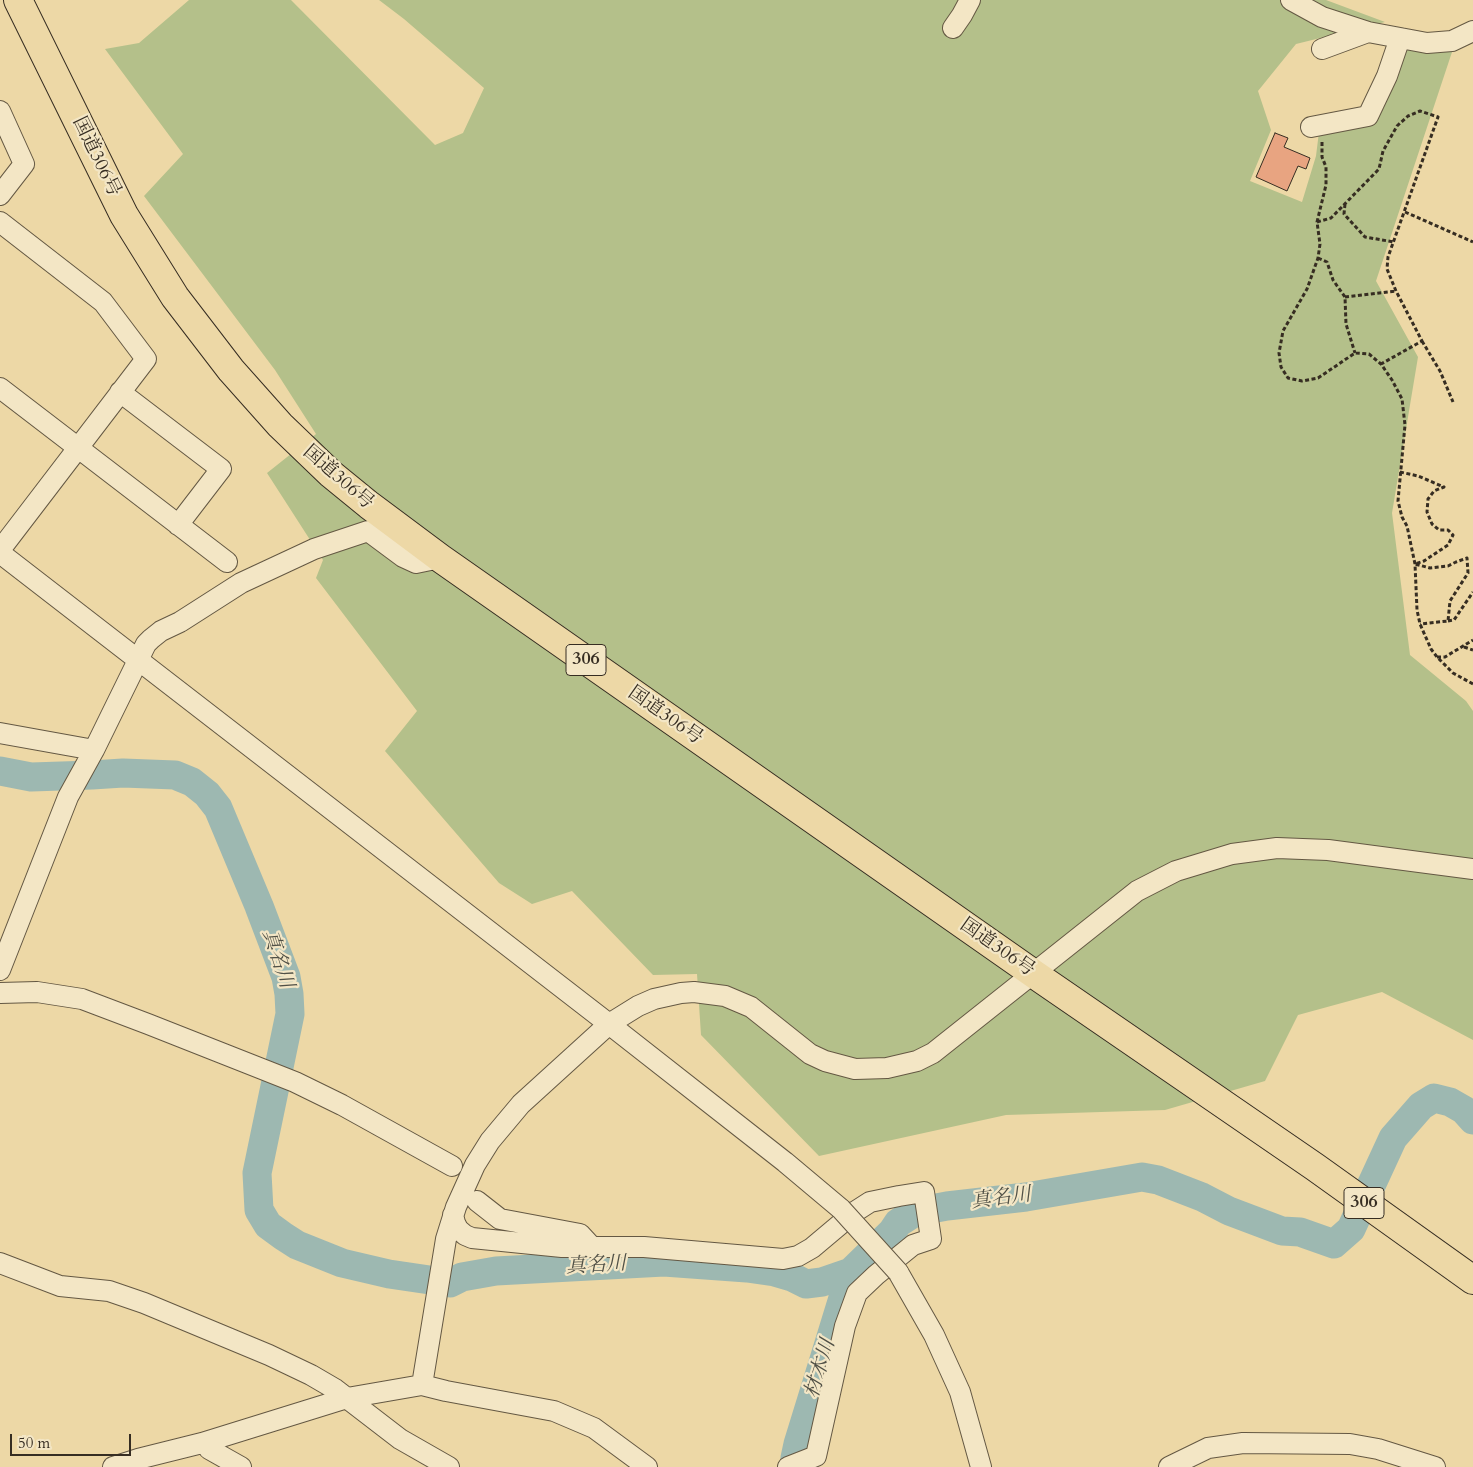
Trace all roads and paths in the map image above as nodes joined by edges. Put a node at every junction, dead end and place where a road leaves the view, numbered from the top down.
1 (18, 0) edge
2 (970, 0) edge
3 (1291, 0) edge
4 (953, 28) dead end
5 (1473, 31) edge
6 (1368, 32) junction
7 (1400, 38) junction
8 (1322, 49) dead end
9 (0, 111) edge
10 (1316, 132) joint
11 (0, 195) edge
12 (1345, 204) junction
13 (1405, 212) junction
14 (0, 222) edge
15 (1317, 222) junction
16 (1394, 242) junction
17 (1473, 242) edge
18 (1318, 258) junction
19 (1396, 291) junction
20 (1345, 297) junction
21 (1422, 341) junction
22 (1356, 353) junction
23 (1381, 364) junction
24 (0, 388) edge
25 (120, 392) junction
26 (1453, 402) dead end
27 (78, 448) junction
28 (1400, 472) junction
29 (178, 525) junction
30 (0, 552) edge
31 (440, 558) junction
32 (227, 562) dead end
33 (1415, 564) junction
34 (1473, 592) edge
35 (1448, 621) junction
36 (1420, 624) junction
37 (1473, 640) edge
38 (1463, 646) junction
39 (1473, 650) edge
40 (1437, 657) junction
41 (138, 661) junction
42 (1473, 684) edge
43 (0, 733) edge
44 (92, 755) junction
45 (1473, 869) edge
46 (0, 970) edge
47 (1034, 974) junction
48 (0, 993) edge
49 (609, 1024) junction
50 (452, 1166) dead end
51 (477, 1202) dead end
52 (453, 1215) junction
53 (592, 1247) junction
54 (0, 1263) edge
55 (1473, 1280) edge
56 (422, 1385) junction
57 (348, 1398) junction
58 (213, 1455) edge
59 (797, 1464) edge
60 (113, 1467) edge
61 (241, 1467) edge
62 (449, 1467) edge
63 (646, 1467) edge
64 (981, 1467) edge
65 (1169, 1467) edge
66 (1435, 1467) edge

1 - 31 highway, 国道306号 / 306
2 - 4 street
3 - 6 street
5 - 7 street
6 - 7 street
6 - 8 street
7 - 10 street
9 - 11 street
10 - 15 path
12 - 13 path
12 - 15 path
12 - 16 path
13 - 16 path
13 - 17 path
14 - 25 street
15 - 18 path
16 - 19 path
18 - 20 path
18 - 22 path
19 - 20 path
19 - 21 path
20 - 22 path
21 - 23 path
21 - 26 path
22 - 23 path
23 - 28 path
24 - 27 street
25 - 27 street
25 - 29 street
27 - 29 street
27 - 30 street
28 - 33 path
28 - 33 path
29 - 32 street
30 - 41 street
31 - 41 street
31 - 47 highway, 国道306号 / 306
33 - 35 path
33 - 36 path
34 - 35 path
35 - 36 path
36 - 40 path
37 - 38 path
38 - 39 path
38 - 40 path
40 - 42 path
41 - 44 street
41 - 49 street
43 - 44 street
44 - 46 street
45 - 47 street
47 - 49 street
47 - 55 highway, 国道306号 / 306
48 - 50 street
49 - 52 street
49 - 64 street, bridge
51 - 53 street
52 - 53 street
52 - 56 street
53 - 59 street
54 - 57 street
56 - 57 street
56 - 63 street
57 - 58 street
57 - 62 street
58 - 60 street
58 - 61 street
65 - 66 street

